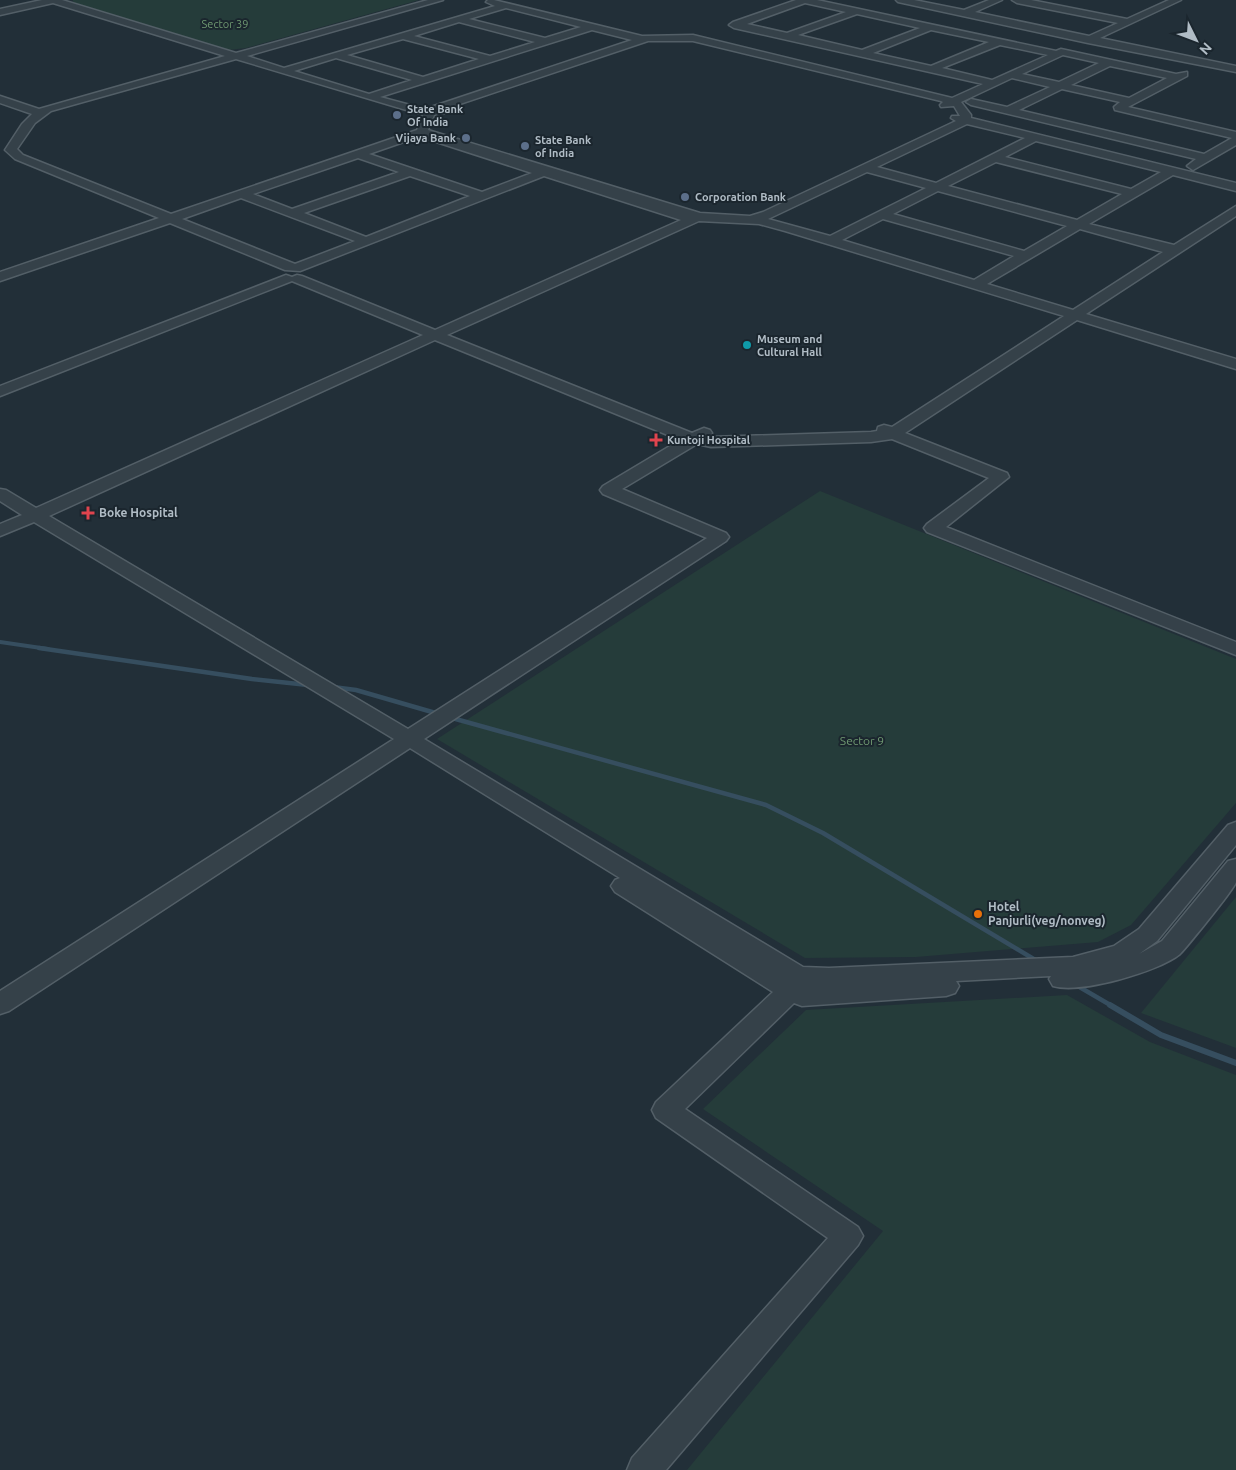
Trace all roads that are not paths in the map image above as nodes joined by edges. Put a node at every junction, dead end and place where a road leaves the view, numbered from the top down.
1 (45, 0) edge
2 (53, 0) edge
3 (429, 0) edge
4 (438, 0) edge
5 (481, 0) edge
6 (805, 0) edge
7 (901, 0) edge
8 (914, 0) edge
9 (987, 0) edge
10 (998, 0) edge
11 (1018, 0) edge
12 (1176, 0) edge
13 (1086, 4) dead end
14 (504, 6) junction
15 (1070, 10) junction
16 (0, 11) edge
17 (857, 11) junction
18 (963, 11) junction
19 (457, 19) junction
20 (1128, 22) junction
21 (352, 24) junction
22 (736, 24) junction
23 (926, 26) junction
24 (591, 27) junction
25 (399, 36) junction
26 (787, 36) junction
27 (1092, 38) junction
28 (646, 40) junction
29 (691, 40) junction
30 (545, 41) junction
31 (998, 42) junction
32 (859, 52) junction
33 (1059, 53) junction
34 (335, 55) junction
35 (234, 56) junction
36 (487, 60) junction
37 (1110, 62) junction
38 (1205, 62) junction
39 (504, 65) dead end
40 (1236, 68) edge
41 (816, 69) junction
42 (932, 69) junction
43 (522, 70) dead end
44 (283, 71) junction
45 (538, 74) junction
46 (1011, 75) junction
47 (1177, 77) junction
48 (423, 80) junction
49 (993, 83) junction
50 (1061, 86) junction
51 (370, 97) junction
52 (0, 99) edge
53 (1130, 101) junction
54 (971, 102) dead end
55 (949, 103) junction
56 (1008, 111) junction
57 (35, 112) junction
58 (1140, 112) junction
59 (427, 113) junction
60 (960, 119) junction
61 (422, 132) junction
62 (1100, 133) junction
63 (1236, 134) edge
64 (1036, 137) junction
65 (1236, 140) edge
66 (1074, 146) junction
67 (358, 154) junction
68 (6, 155) edge
69 (995, 158) junction
70 (1206, 158) junction
71 (869, 166) junction
72 (410, 172) junction
73 (1176, 172) junction
74 (549, 173) junction
75 (941, 185) junction
76 (1236, 187) edge
77 (1132, 193) junction
78 (241, 194) junction
79 (481, 196) junction
80 (1236, 202) edge
81 (1236, 210) edge
82 (293, 213) junction
83 (881, 216) junction
84 (697, 217) junction
85 (752, 219) junction
86 (166, 220) junction
87 (1081, 223) junction
88 (832, 240) junction
89 (366, 241) junction
90 (1171, 247) junction
91 (1025, 256) junction
92 (294, 273) junction
93 (0, 277) edge
94 (976, 284) junction
95 (1071, 313) junction
96 (441, 332) junction
97 (1236, 364) edge
98 (0, 382) edge
99 (0, 390) edge
100 (885, 431) junction
101 (699, 436) junction
102 (0, 494) edge
103 (0, 506) edge
104 (29, 518) junction
105 (0, 531) edge
106 (1236, 650) edge
107 (299, 682) junction
108 (403, 742) junction
109 (1236, 830) edge
110 (1235, 869) edge
111 (1082, 971) junction
112 (795, 983) junction
113 (0, 1004) edge
114 (644, 1470) edge

1 - 16 street
2 - 16 street
2 - 35 street
3 - 35 street
4 - 21 street
5 - 14 street
6 - 17 street
6 - 22 street
7 - 18 street
8 - 18 street
9 - 18 street
10 - 18 street
11 - 15 street
12 - 20 street
13 - 15 street
14 - 19 street
14 - 24 street
15 - 20 street
17 - 23 street
17 - 26 street
18 - 23 street
18 - 27 street
19 - 25 street
19 - 30 street
20 - 27 street
21 - 25 street
21 - 35 street
22 - 26 street
22 - 29 street
23 - 31 street
23 - 32 street
24 - 28 street
24 - 30 street
25 - 34 street
25 - 36 street
26 - 32 street
27 - 33 street
27 - 38 street
27 - 40 street
28 - 29 street
28 - 45 street
28 - 59 street
29 - 41 street
30 - 36 street
31 - 33 street
31 - 42 street
32 - 41 street
32 - 42 street
33 - 37 street
33 - 46 street
34 - 44 street
34 - 48 street
35 - 44 street
35 - 57 street
36 - 39 street
36 - 48 street
37 - 47 street
37 - 50 street
38 - 40 street
38 - 47 street
41 - 55 street
42 - 49 street
43 - 45 street
44 - 51 street
45 - 59 street
46 - 49 street
46 - 50 street
47 - 53 street
48 - 51 street
49 - 55 street
50 - 53 street
50 - 56 street
51 - 59 street
52 - 57 street
53 - 58 street
54 - 56 street
55 - 60 street
56 - 62 street
57 - 68 street
58 - 62 street
58 - 63 street
59 - 61 street
60 - 64 street
60 - 71 street
60 - 85 street
61 - 67 street
61 - 74 street
62 - 66 street
62 - 70 street
64 - 66 street
64 - 69 street
65 - 70 street
66 - 73 street
67 - 72 street
67 - 78 street
68 - 86 street
69 - 75 street
69 - 77 street
70 - 73 street
71 - 75 street
71 - 85 street
72 - 79 street
72 - 82 street
73 - 76 street
73 - 77 street
74 - 79 street
74 - 84 street
74 - 92 street
75 - 83 street
75 - 87 street
77 - 87 street
78 - 82 street
78 - 86 street
79 - 89 street
80 - 90 street
81 - 90 street
82 - 89 street
83 - 88 street
83 - 91 street
84 - 85 street
84 - 96 street
85 - 88 street
86 - 92 street
86 - 93 street
87 - 90 street
87 - 91 street
88 - 94 street
89 - 92 street
90 - 95 street
91 - 94 street
92 - 96 street
92 - 98 street
92 - 99 street
94 - 95 street
95 - 97 street
95 - 100 street
96 - 101 street
96 - 104 street
100 - 101 street
100 - 106 street
101 - 108 street
102 - 104 street
103 - 104 street
104 - 105 street
104 - 107 street
107 - 108 street
107 - 108 street
108 - 112 street
108 - 113 street
109 - 111 street
110 - 111 street
111 - 112 street
112 - 114 street

